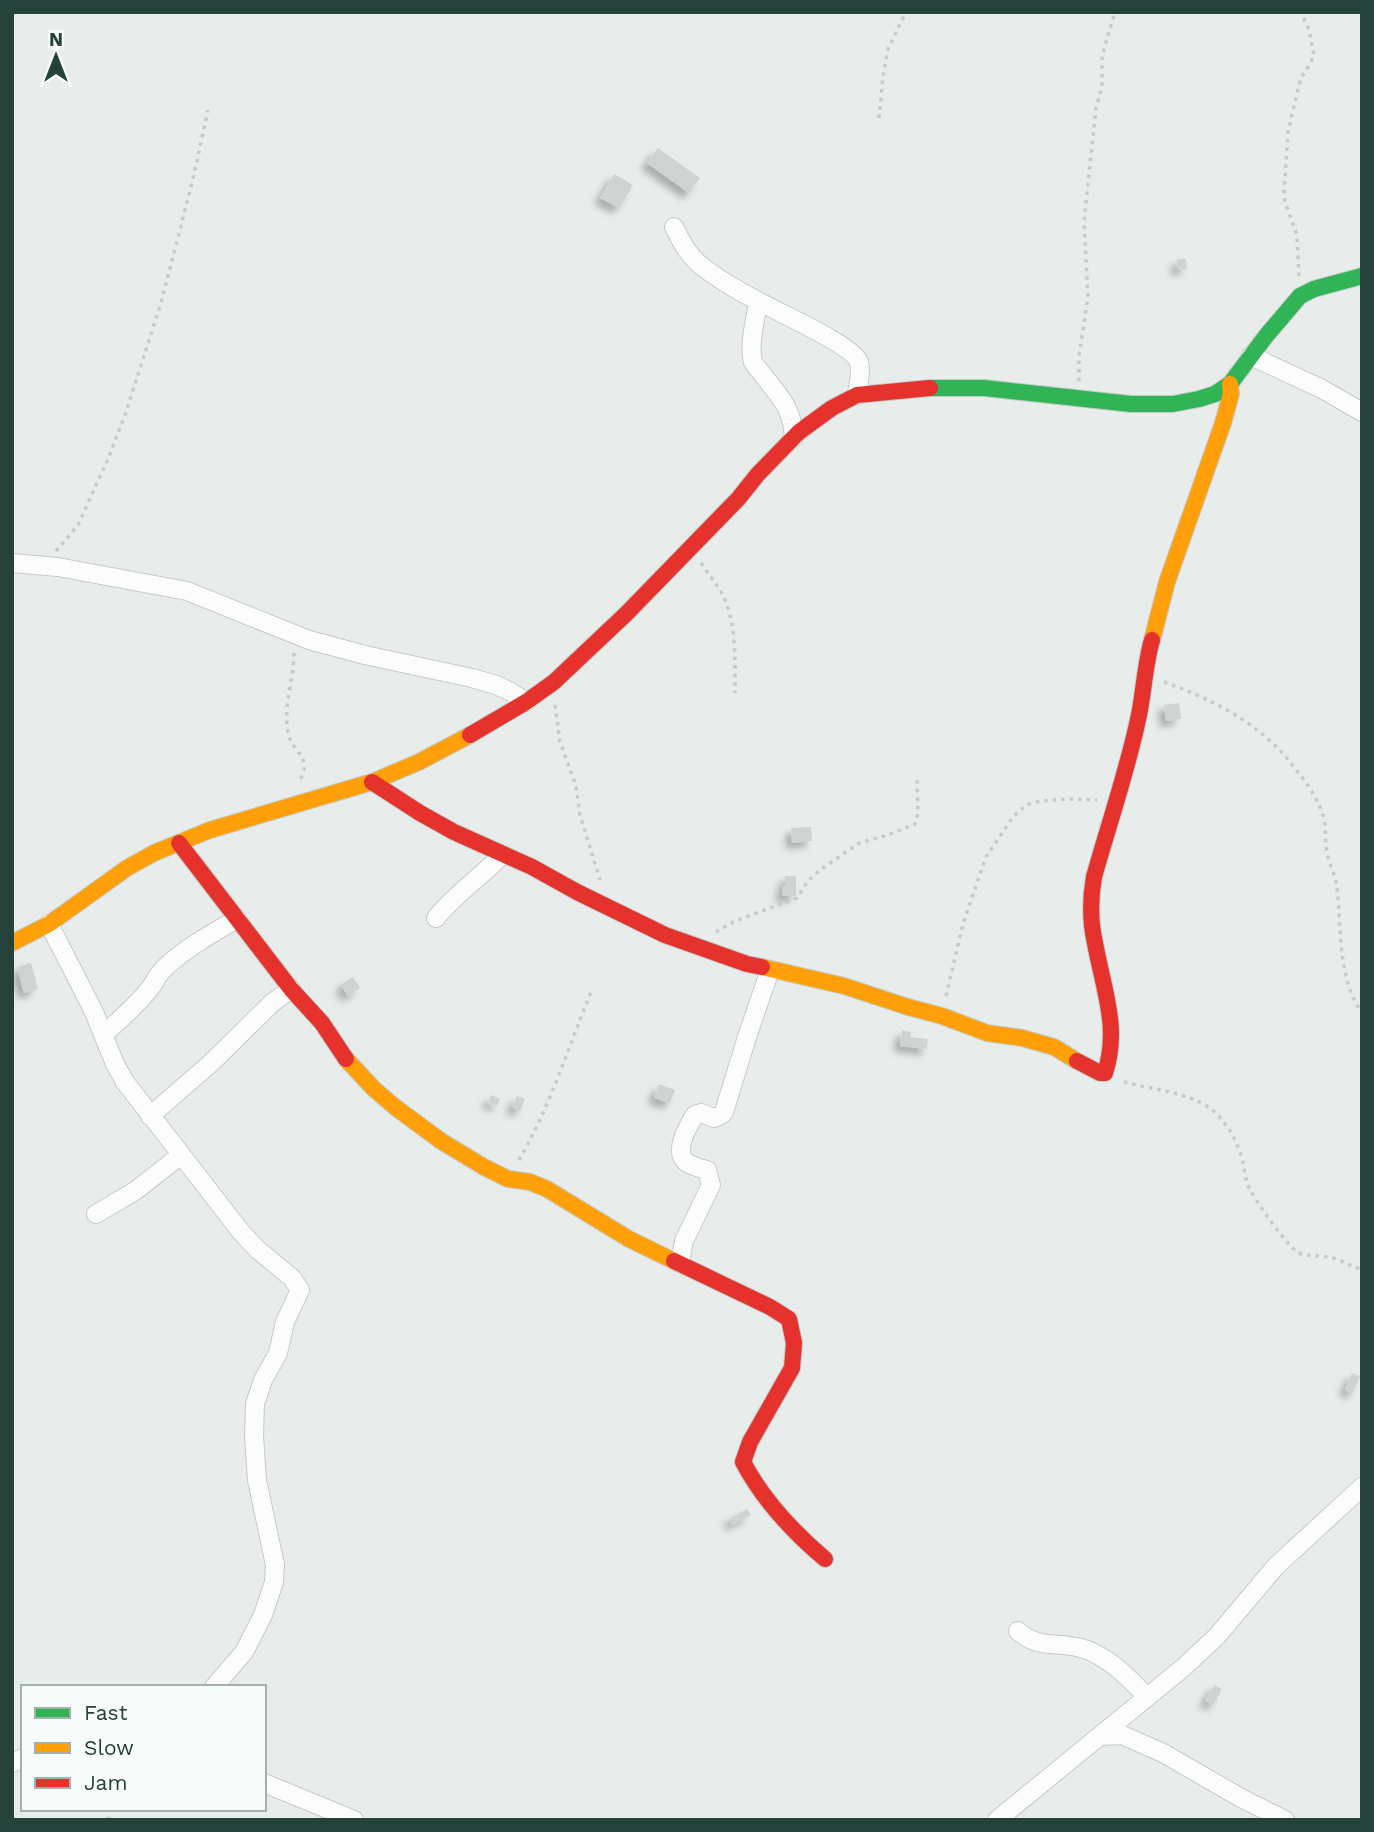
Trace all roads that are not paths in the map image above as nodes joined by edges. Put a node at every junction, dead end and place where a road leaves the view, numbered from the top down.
1 (674, 228) dead end
2 (1362, 276) edge
3 (758, 302) junction
4 (1251, 356) junction
5 (1230, 384) junction
6 (857, 395) junction
7 (1362, 412) edge
8 (794, 437) junction
9 (12, 563) edge
10 (526, 702) junction
11 (372, 782) junction
12 (179, 843) junction
13 (502, 855) junction
14 (436, 918) dead end
15 (237, 919) junction
16 (49, 923) junction
17 (12, 943) edge
18 (771, 971) junction
19 (291, 989) junction
20 (104, 1034) junction
21 (150, 1116) junction
22 (181, 1155) junction
23 (96, 1214) dead end
24 (680, 1264) junction
25 (1362, 1487) edge
26 (825, 1559) dead end
27 (1018, 1631) dead end
28 (216, 1685) edge
29 (1147, 1697) junction
30 (1101, 1735) junction
31 (266, 1784) edge
32 (354, 1820) edge
33 (997, 1820) edge
34 (1285, 1820) edge

1 - 3 street
2 - 4 street
3 - 6 street
3 - 8 street
4 - 5 street
4 - 7 street
5 - 6 street
5 - 18 street
6 - 8 street
8 - 10 street
9 - 10 street
10 - 11 street
11 - 12 street
11 - 13 street
12 - 15 street
12 - 16 street
13 - 14 street
13 - 18 street
15 - 19 street
15 - 20 street
16 - 17 street
16 - 20 street
18 - 24 street
19 - 21 street
19 - 24 street
20 - 21 street
21 - 22 street
22 - 23 street
22 - 28 street
24 - 26 street
25 - 29 street
27 - 29 street
29 - 30 street
30 - 33 street
30 - 34 street
31 - 32 street

